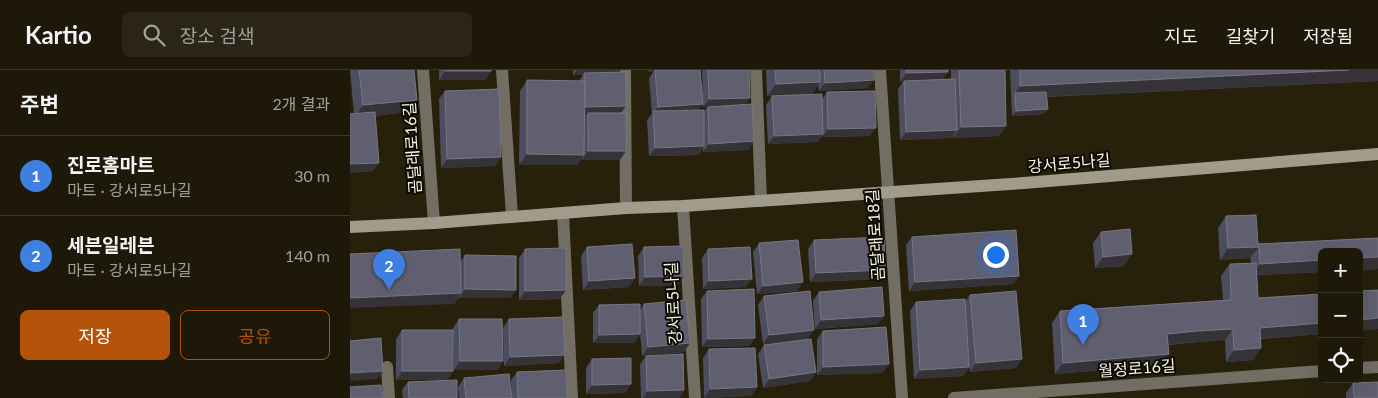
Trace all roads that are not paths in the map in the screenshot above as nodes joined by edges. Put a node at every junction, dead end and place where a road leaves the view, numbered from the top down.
1 (423, 70) edge
2 (502, 70) edge
3 (625, 70) edge
4 (756, 70) edge
5 (880, 70) edge
6 (1378, 154) edge
7 (888, 192) junction
8 (761, 201) junction
9 (683, 206) junction
10 (626, 208) junction
11 (563, 212) junction
12 (512, 216) junction
13 (434, 223) junction
14 (350, 227) edge
15 (386, 367) dead end
16 (1378, 367) edge
17 (1363, 368) edge
18 (1318, 371) edge
19 (389, 398) edge
20 (572, 398) edge
21 (695, 398) edge
22 (902, 398) edge
23 (954, 398) edge

1 - 13 lane, 곰달래로16길
2 - 12 lane
3 - 10 lane
4 - 8 lane
5 - 7 lane, 곰달래로18길
6 - 7 street, 강서로5나길
7 - 8 street, 강서로5나길
7 - 22 lane, 곰달래로18길
8 - 9 street, 강서로5나길
9 - 10 street, 강서로5나길
9 - 21 lane, 강서로5나길
10 - 11 street, 강서로5나길
11 - 12 street, 강서로5나길
11 - 20 lane
12 - 13 street, 강서로5나길
13 - 14 street, 강서로5나길
15 - 19 lane
16 - 17 lane
18 - 23 lane, 월정로16길

